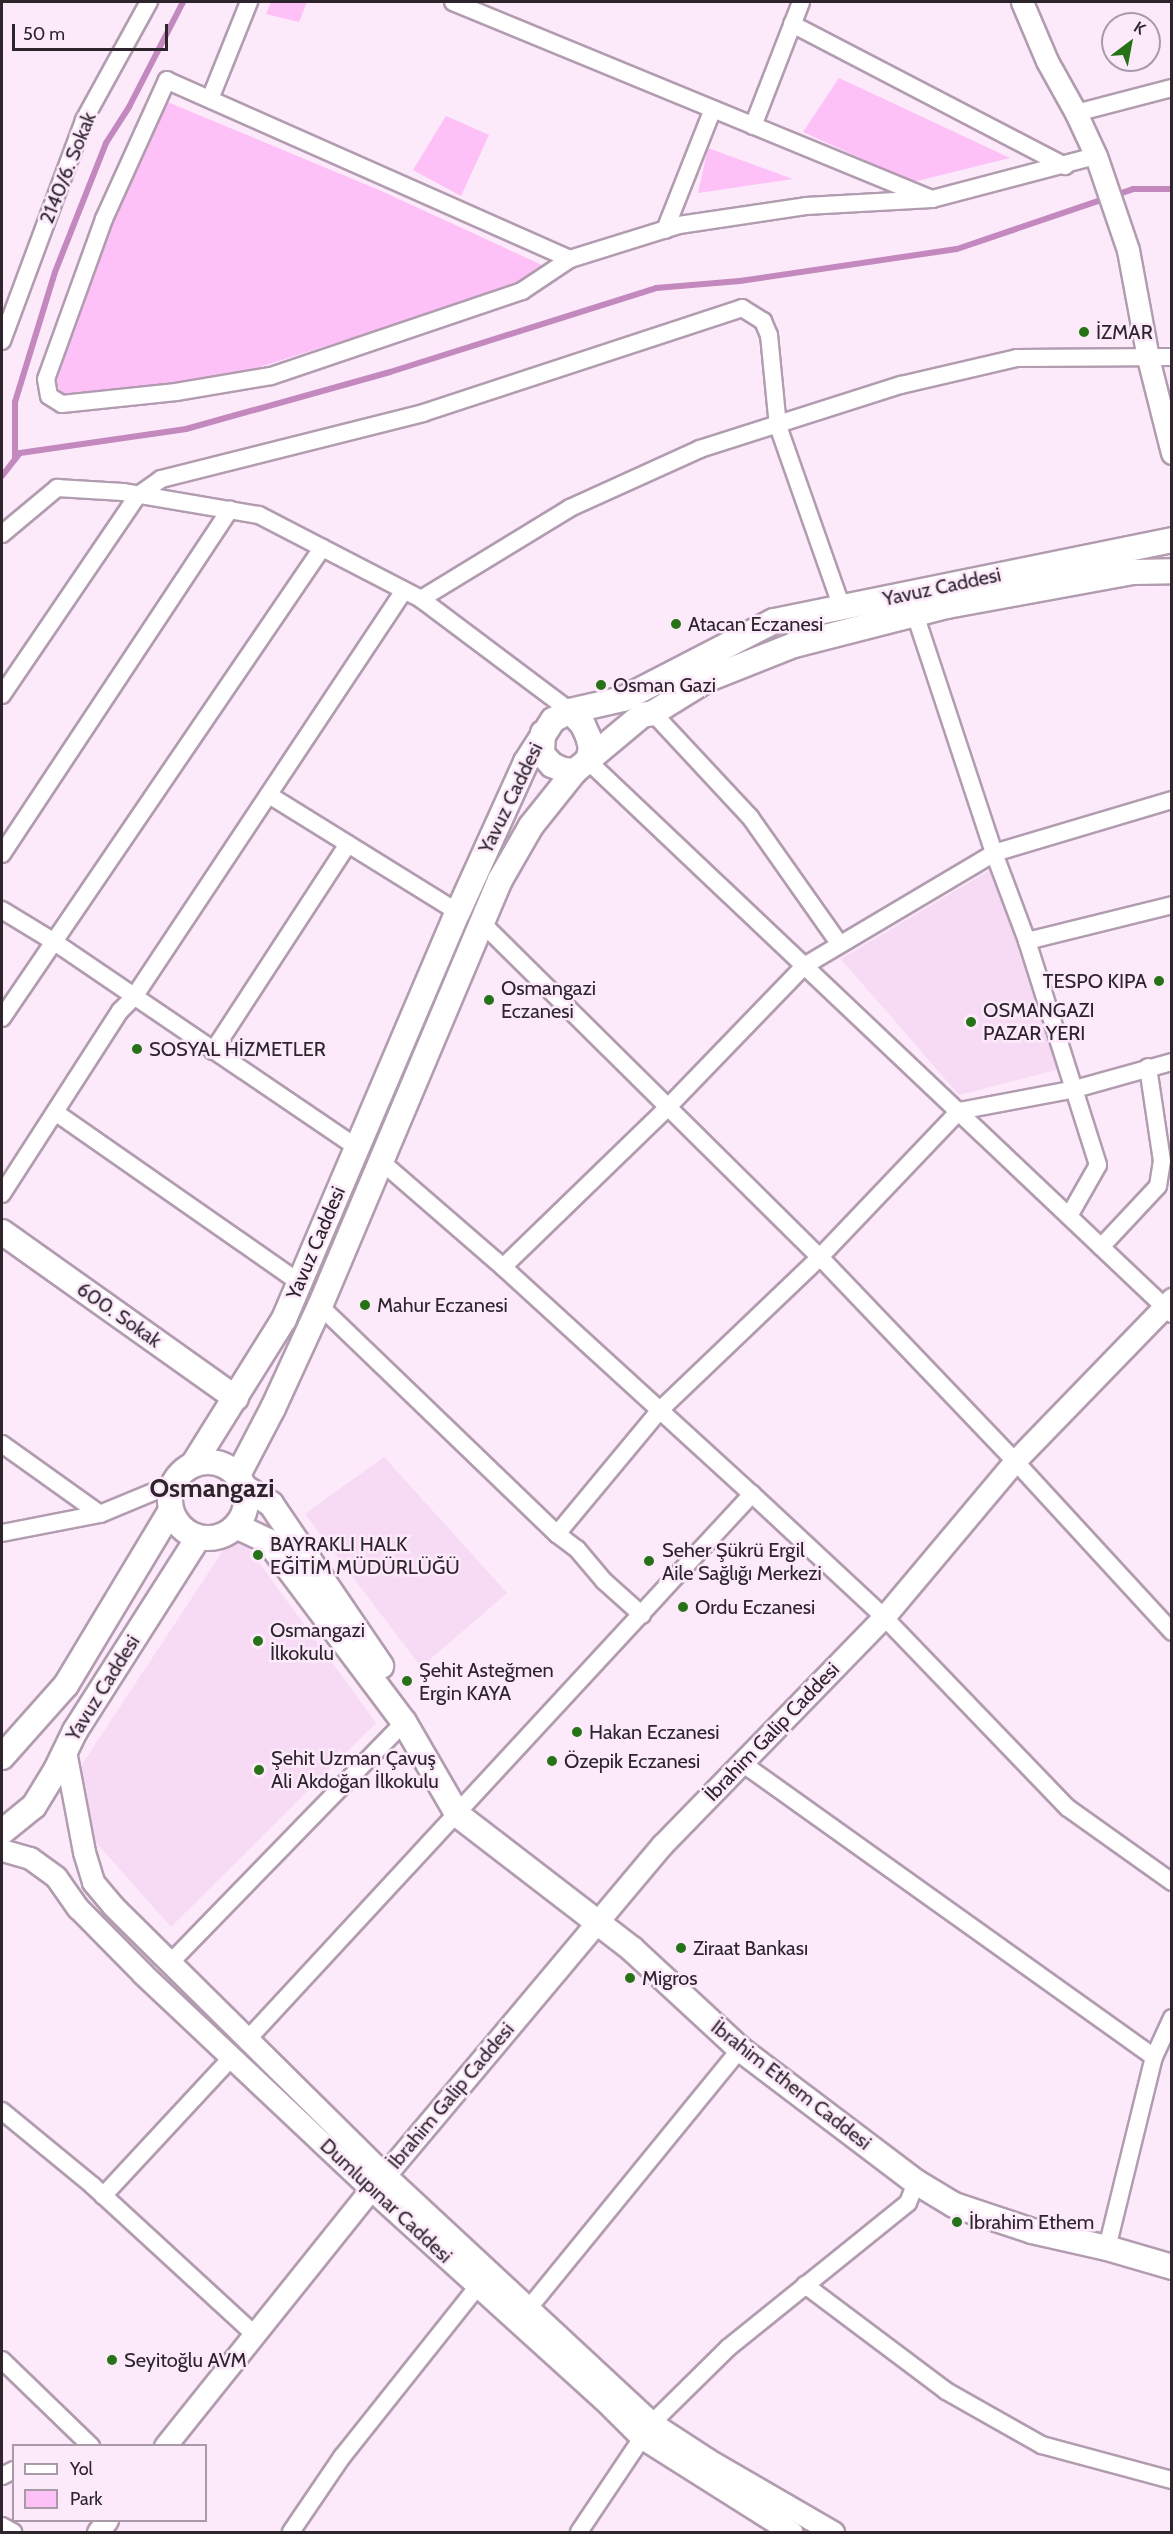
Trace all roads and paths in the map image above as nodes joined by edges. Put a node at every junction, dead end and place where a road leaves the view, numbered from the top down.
1 (149, 2) edge
2 (249, 2) edge
3 (453, 2) edge
4 (801, 2) edge
5 (1022, 2) edge
6 (792, 24) junction
7 (1172, 88) edge
8 (210, 99) junction
9 (713, 109) junction
10 (1077, 113) junction
11 (753, 126) junction
12 (1096, 156) junction
13 (1065, 166) junction
14 (932, 199) junction
15 (665, 230) junction
16 (570, 259) junction
17 (2, 341) edge
18 (1172, 357) edge
19 (1148, 358) junction
20 (778, 426) junction
21 (1172, 453) edge
22 (137, 496) junction
23 (230, 510) junction
24 (2, 534) edge
25 (1172, 540) edge
26 (322, 548) junction
27 (1172, 571) edge
28 (404, 590) junction
29 (421, 599) junction
30 (842, 608) junction
31 (915, 614) junction
32 (2, 695) edge
33 (570, 711) junction
34 (653, 713) junction
35 (543, 733) junction
36 (581, 766) junction
37 (268, 795) junction
38 (1172, 800) edge
39 (348, 844) junction
40 (994, 853) junction
41 (2, 854) edge
42 (1172, 905) edge
43 (2, 910) edge
44 (458, 912) junction
45 (482, 923) junction
46 (53, 941) junction
47 (1027, 942) junction
48 (839, 943) junction
49 (804, 966) junction
50 (134, 997) junction
51 (2, 1018) edge
52 (213, 1051) junction
53 (1172, 1062) edge
54 (1148, 1067) junction
55 (1075, 1089) junction
56 (668, 1107) junction
57 (959, 1111) junction
58 (55, 1112) junction
59 (358, 1148) junction
60 (373, 1184) junction
61 (2, 1194) edge
62 (1069, 1216) junction
63 (2, 1232) edge
64 (1101, 1247) junction
65 (820, 1257) junction
66 (503, 1268) junction
67 (300, 1282) junction
68 (320, 1306) junction
69 (1169, 1306) edge
70 (236, 1398) junction
71 (660, 1411) junction
72 (2, 1444) edge
73 (1015, 1461) junction
74 (194, 1463) junction
75 (241, 1481) junction
76 (172, 1484) junction
77 (752, 1494) junction
78 (170, 1512) junction
79 (100, 1514) junction
80 (236, 1526) junction
81 (2, 1533) edge
82 (557, 1534) junction
83 (198, 1538) junction
84 (642, 1615) junction
85 (884, 1617) junction
86 (1172, 1632) edge
87 (404, 1722) junction
88 (65, 1751) junction
89 (2, 1757) edge
90 (742, 1763) junction
91 (458, 1815) junction
92 (2, 1832) edge
93 (2, 1850) edge
94 (1172, 1882) edge
95 (598, 1923) junction
96 (170, 1963) junction
97 (1172, 2018) edge
98 (247, 2040) junction
99 (740, 2049) junction
100 (232, 2056) junction
101 (1154, 2057) junction
102 (2, 2111) edge
103 (378, 2182) junction
104 (916, 2182) junction
105 (103, 2196) junction
106 (1107, 2248) junction
107 (1172, 2267) edge
108 (805, 2285) junction
109 (478, 2286) junction
110 (528, 2309) junction
111 (254, 2334) junction
112 (2, 2360) edge
113 (646, 2430) junction
114 (90, 2444) edge
115 (166, 2444) edge
116 (1172, 2480) edge
117 (2, 2526) edge
118 (13, 2532) edge
119 (291, 2532) edge
120 (579, 2532) edge
121 (791, 2532) edge
122 (833, 2532) edge

1 - 17 street, 2140/6. Sokak
2 - 8 street
3 - 9 street
4 - 6 street
5 - 10 street
6 - 11 street
6 - 13 street
7 - 10 street
8 - 16 street
8 - 16 street
9 - 11 street
9 - 15 street
10 - 12 street
11 - 14 street
12 - 13 street
12 - 19 street
13 - 14 street
14 - 15 street
15 - 16 street
18 - 19 street
19 - 20 street
19 - 21 street
20 - 22 street
20 - 29 street
20 - 30 street
22 - 23 street
22 - 24 street
22 - 32 street
23 - 26 street
23 - 41 street
25 - 30 main road, Yavuz Caddesi
26 - 28 street
26 - 46 street
27 - 31 main road, Yavuz Caddesi
28 - 29 street
28 - 37 street
29 - 33 street
30 - 33 main road, Yavuz Caddesi
31 - 34 main road, Yavuz Caddesi
31 - 40 street
33 - 35 main road, Yavuz Caddesi
33 - 36 main road
34 - 36 main road, Yavuz Caddesi
34 - 48 street
35 - 36 main road
35 - 44 main road, Yavuz Caddesi
36 - 45 main road, Yavuz Caddesi
36 - 49 street
37 - 39 street
37 - 50 street
38 - 40 street
39 - 44 street
39 - 52 street
40 - 47 street
40 - 48 street
42 - 47 street
43 - 46 street
44 - 59 main road, Yavuz Caddesi
45 - 56 street
45 - 60 main road, Yavuz Caddesi
46 - 50 street
46 - 51 street
47 - 55 street
48 - 49 street
49 - 56 street
49 - 57 street
50 - 52 street
50 - 58 street
52 - 59 street
53 - 54 street
54 - 55 street
54 - 64 street
55 - 57 street
55 - 62 street
56 - 65 street
56 - 66 street
57 - 62 street
57 - 65 street
58 - 61 street
58 - 67 street
59 - 67 main road, Yavuz Caddesi
60 - 66 street
60 - 68 main road, Yavuz Caddesi
62 - 64 street
63 - 70 main road, 600. Sokak
64 - 69 street
65 - 71 street
65 - 73 street
66 - 71 street
67 - 70 main road, Yavuz Caddesi
68 - 75 main road, Yavuz Caddesi
68 - 82 street
69 - 73 street, İbrahim Galip Caddesi
70 - 74 main road, Yavuz Caddesi
71 - 77 street
71 - 82 street
72 - 79 street
73 - 85 street, İbrahim Galip Caddesi
73 - 86 street
74 - 75 main road
74 - 76 main road
75 - 80 main road
75 - 87 main road, İbrahim Ethem Caddesi
76 - 78 main road
76 - 79 street
77 - 84 street
77 - 85 street
78 - 83 main road
78 - 89 main road, Yavuz Caddesi
79 - 81 street
80 - 83 main road
80 - 87 main road, İbrahim Ethem Caddesi
82 - 84 street
83 - 88 main road, Yavuz Caddesi
84 - 91 street
85 - 90 street, İbrahim Galip Caddesi
85 - 94 street
87 - 91 main road, İbrahim Ethem Caddesi
87 - 96 street
88 - 92 main road, Yavuz Caddesi
88 - 96 street
90 - 95 street, İbrahim Galip Caddesi
90 - 101 street
91 - 95 main road, İbrahim Ethem Caddesi
91 - 98 street
93 - 100 street, Dumlupınar Caddesi
95 - 99 main road, İbrahim Ethem Caddesi
95 - 103 street, İbrahim Galip Caddesi
96 - 98 street
97 - 101 street
98 - 103 street
99 - 104 main road, İbrahim Ethem Caddesi
99 - 110 street
100 - 103 street, Dumlupınar Caddesi
100 - 105 street
101 - 106 street
102 - 105 street
103 - 109 street, Dumlupınar Caddesi
103 - 110 street
103 - 111 street, İbrahim Galip Caddesi
104 - 106 main road, İbrahim Ethem Caddesi
104 - 108 street
105 - 111 street
106 - 107 main road, İbrahim Ethem Caddesi
108 - 113 street
108 - 116 street
109 - 113 street, Dumlupınar Caddesi
109 - 119 street
110 - 113 street
111 - 115 street, İbrahim Galip Caddesi
112 - 114 street
113 - 120 street
113 - 121 street, Dumlupınar Caddesi
113 - 122 street, Dumlupınar Caddesi
117 - 118 street

